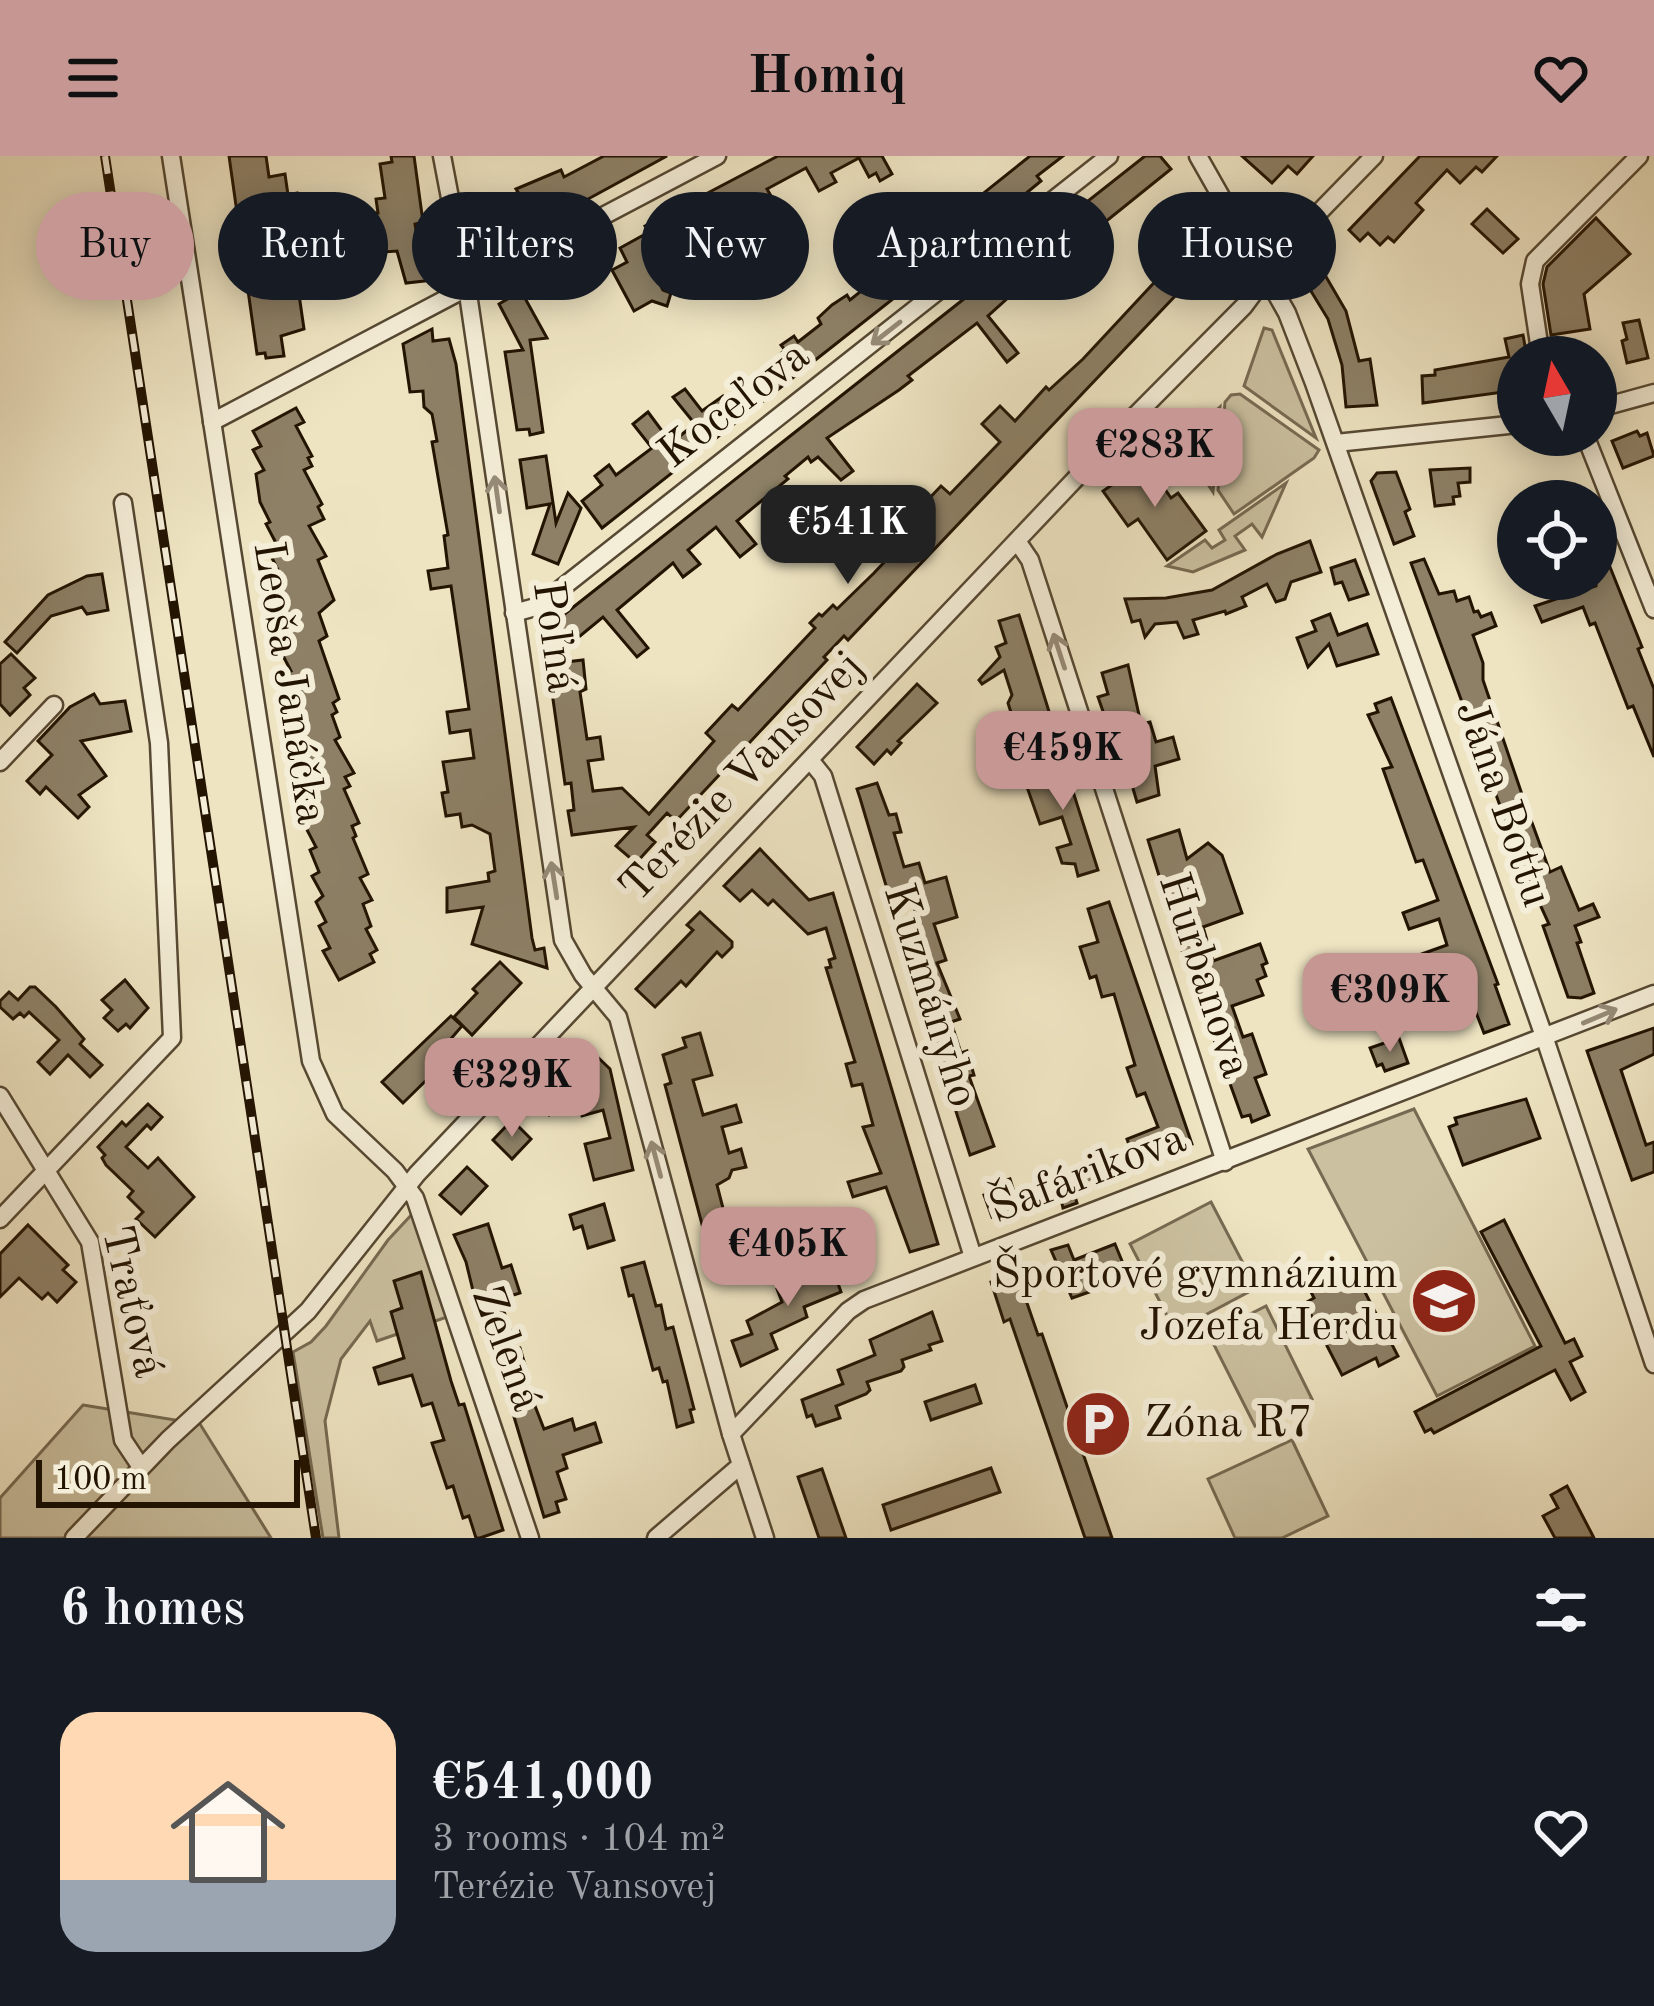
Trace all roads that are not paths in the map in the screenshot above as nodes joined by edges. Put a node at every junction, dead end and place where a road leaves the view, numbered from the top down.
1 (171, 156) edge
2 (442, 156) edge
3 (717, 156) edge
4 (1109, 156) edge
5 (1198, 156) edge
6 (1374, 156) edge
7 (1639, 156) edge
8 (449, 192) edge
9 (1219, 192) edge
10 (1336, 195) edge
11 (617, 208) edge
12 (442, 300) edge
13 (469, 300) edge
14 (1248, 300) edge
15 (1280, 300) edge
16 (1538, 336) edge
17 (1654, 393) edge
18 (1617, 403) edge
19 (212, 422) junction
20 (1497, 426) edge
21 (1336, 443) junction
22 (1593, 456) edge
23 (123, 503) dead end
24 (1017, 542) junction
25 (1654, 609) edge
26 (514, 613) junction
27 (54, 705) dead end
28 (810, 760) junction
29 (0, 762) edge
30 (594, 987) junction
31 (1654, 994) edge
32 (1546, 1039) junction
33 (0, 1096) edge
34 (1225, 1162) junction
35 (49, 1171) junction
36 (408, 1185) junction
37 (0, 1219) edge
38 (973, 1258) junction
39 (1654, 1364) edge
40 (731, 1434) junction
41 (741, 1465) junction
42 (141, 1467) junction
43 (74, 1538) edge
44 (530, 1538) edge
45 (656, 1538) edge
46 (765, 1538) edge

1 - 19 street, Leoša Janáčka
2 - 8 street, Poľná
3 - 11 street
4 -> 26 street, Koceľova
5 - 9 street, Jána Bottu
6 - 10 street, Terézie Vansovej
7 - 16 street
12 - 19 street
26 -> 13 street, Poľná
14 - 24 street, Terézie Vansovej
15 - 21 street, Jána Bottu
17 - 18 street
19 - 36 street, Leoša Janáčka
20 - 21 street
21 - 32 street, Jána Bottu
22 - 25 street
23 - 35 street
24 - 28 street, Terézie Vansovej
34 -> 24 street, Hurbanova
30 -> 26 street, Poľná
27 - 29 street
28 - 30 street, Terézie Vansovej
28 - 38 street, Kuzmányho
30 - 36 street, Terézie Vansovej
40 -> 30 street, Poľná
32 -> 31 street, Šafárikova
32 - 34 street, Šafárikova
32 - 39 street, Jána Bottu
33 - 35 street, Traťová
34 - 38 street, Šafárikova
35 - 37 street
35 - 42 street, Traťová
36 - 42 street, Terézie Vansovej
36 - 44 street, Zelená
38 - 40 street, Šafárikova
40 - 41 street
41 - 45 street
41 - 46 street
42 - 43 street, Terézie Vansovej

